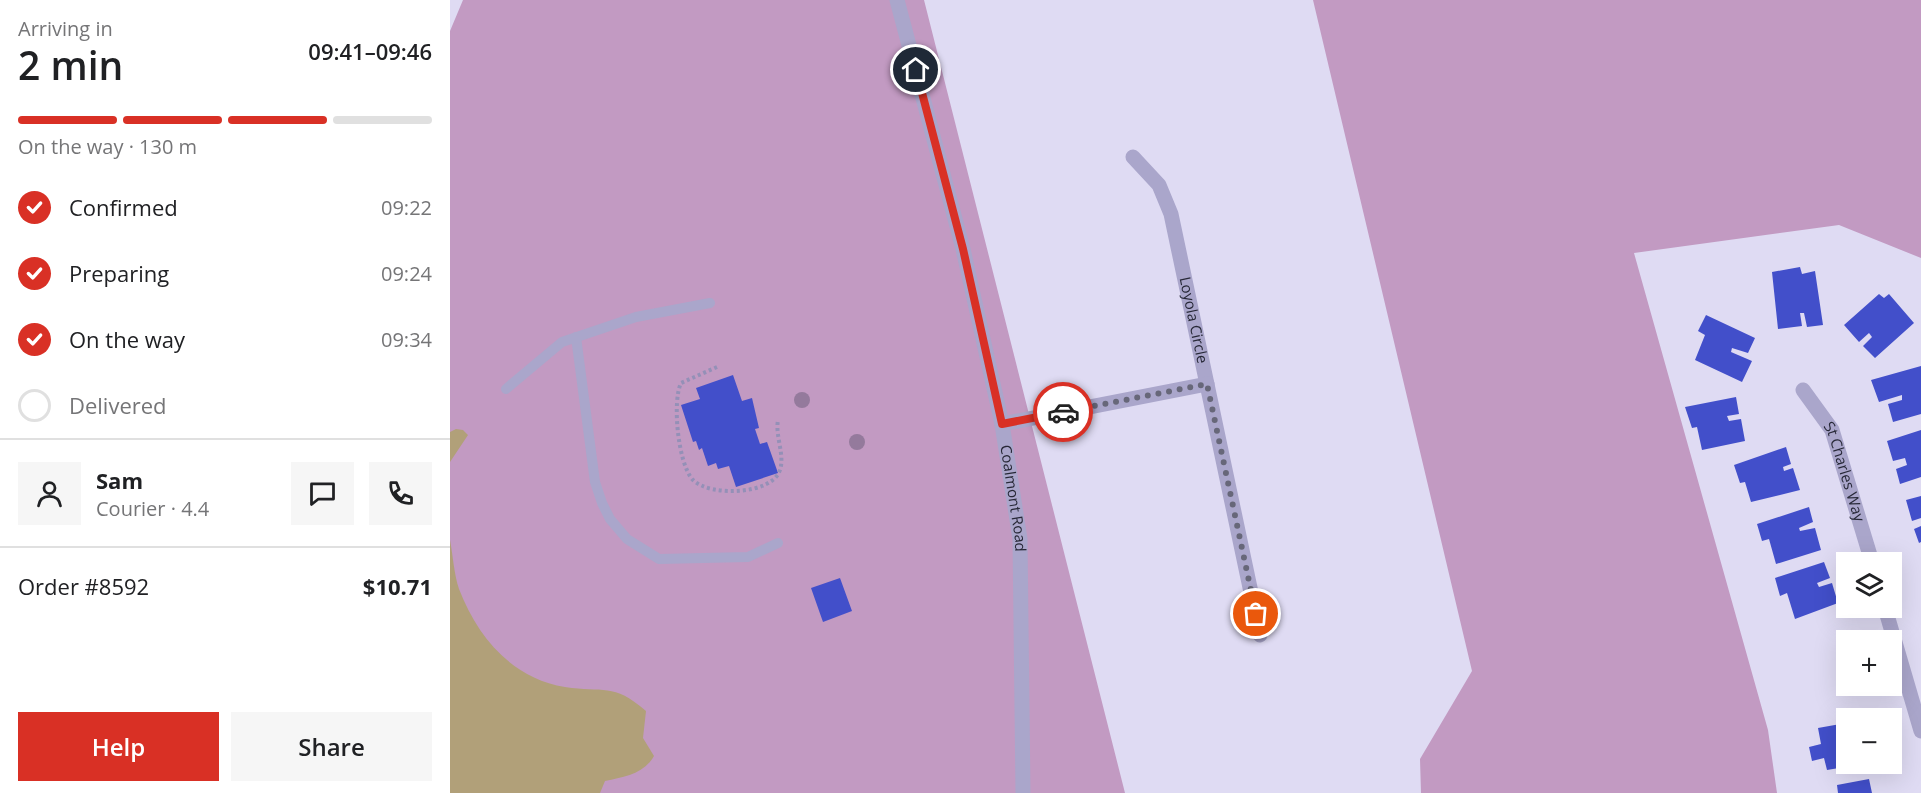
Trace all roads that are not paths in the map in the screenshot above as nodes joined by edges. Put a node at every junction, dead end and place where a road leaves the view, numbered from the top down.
1 (897, 0) edge
2 (1133, 157) dead end
3 (710, 303) dead end
4 (576, 337) junction
5 (1207, 384) junction
6 (506, 389) dead end
7 (1803, 390) dead end
8 (1002, 424) junction
9 (778, 543) dead end
10 (1869, 552) edge
11 (1888, 618) edge
12 (1260, 635) dead end
13 (1921, 731) edge
14 (1023, 793) edge

1 - 8 street, Coalmont Road
2 - 5 street, Loyola Circle
3 - 4 lane
4 - 6 lane
4 - 9 lane
5 - 8 street
5 - 12 street, Loyola Circle
7 - 10 street, St Charles Way
8 - 14 street, Coalmont Road
11 - 13 street

